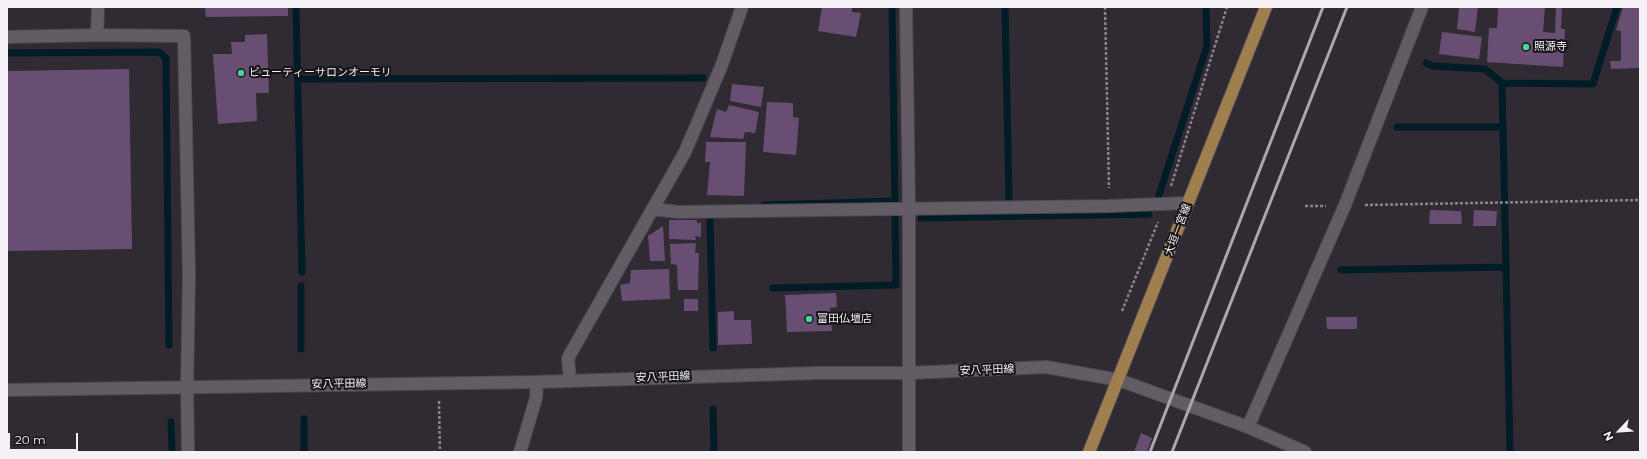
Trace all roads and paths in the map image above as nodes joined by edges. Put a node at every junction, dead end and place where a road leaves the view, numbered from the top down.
1 (98, 7) edge
2 (742, 7) edge
3 (906, 7) edge
4 (1105, 7) edge
5 (1227, 7) edge
6 (1266, 7) edge
7 (1422, 7) edge
8 (97, 35) junction
9 (7, 37) edge
10 (1640, 200) edge
11 (1166, 204) junction
12 (1188, 204) junction
13 (1345, 205) junction
14 (1109, 206) junction
15 (652, 209) junction
16 (908, 209) junction
17 (1122, 311) dead end
18 (908, 373) junction
19 (570, 380) junction
20 (1119, 380) junction
21 (537, 382) junction
22 (439, 383) junction
23 (187, 386) junction
24 (7, 390) edge
25 (1248, 427) junction
26 (188, 452) edge
27 (440, 452) edge
28 (520, 452) edge
29 (909, 452) edge
30 (1089, 452) edge
31 (1305, 452) edge

1 - 8 street
2 - 15 street
3 - 16 street
4 - 14 path
5 - 11 path
6 - 12 main road, 大垣一宮線
7 - 13 street
8 - 9 street
8 - 23 street
10 - 13 path
11 - 12 street
11 - 14 street
11 - 17 path
12 - 20 main road, 大垣一宮線
13 - 25 street
14 - 16 street
15 - 16 street
15 - 19 street
16 - 18 street
18 - 19 street, 安八平田線
18 - 20 street, 安八平田線
18 - 29 street
19 - 21 street, 安八平田線
20 - 25 street, 安八平田線
20 - 30 main road, 大垣一宮線
21 - 22 street, 安八平田線
21 - 28 street
22 - 23 street, 安八平田線
22 - 27 path
23 - 24 street, 安八平田線
23 - 26 street
25 - 31 street, 安八平田線

